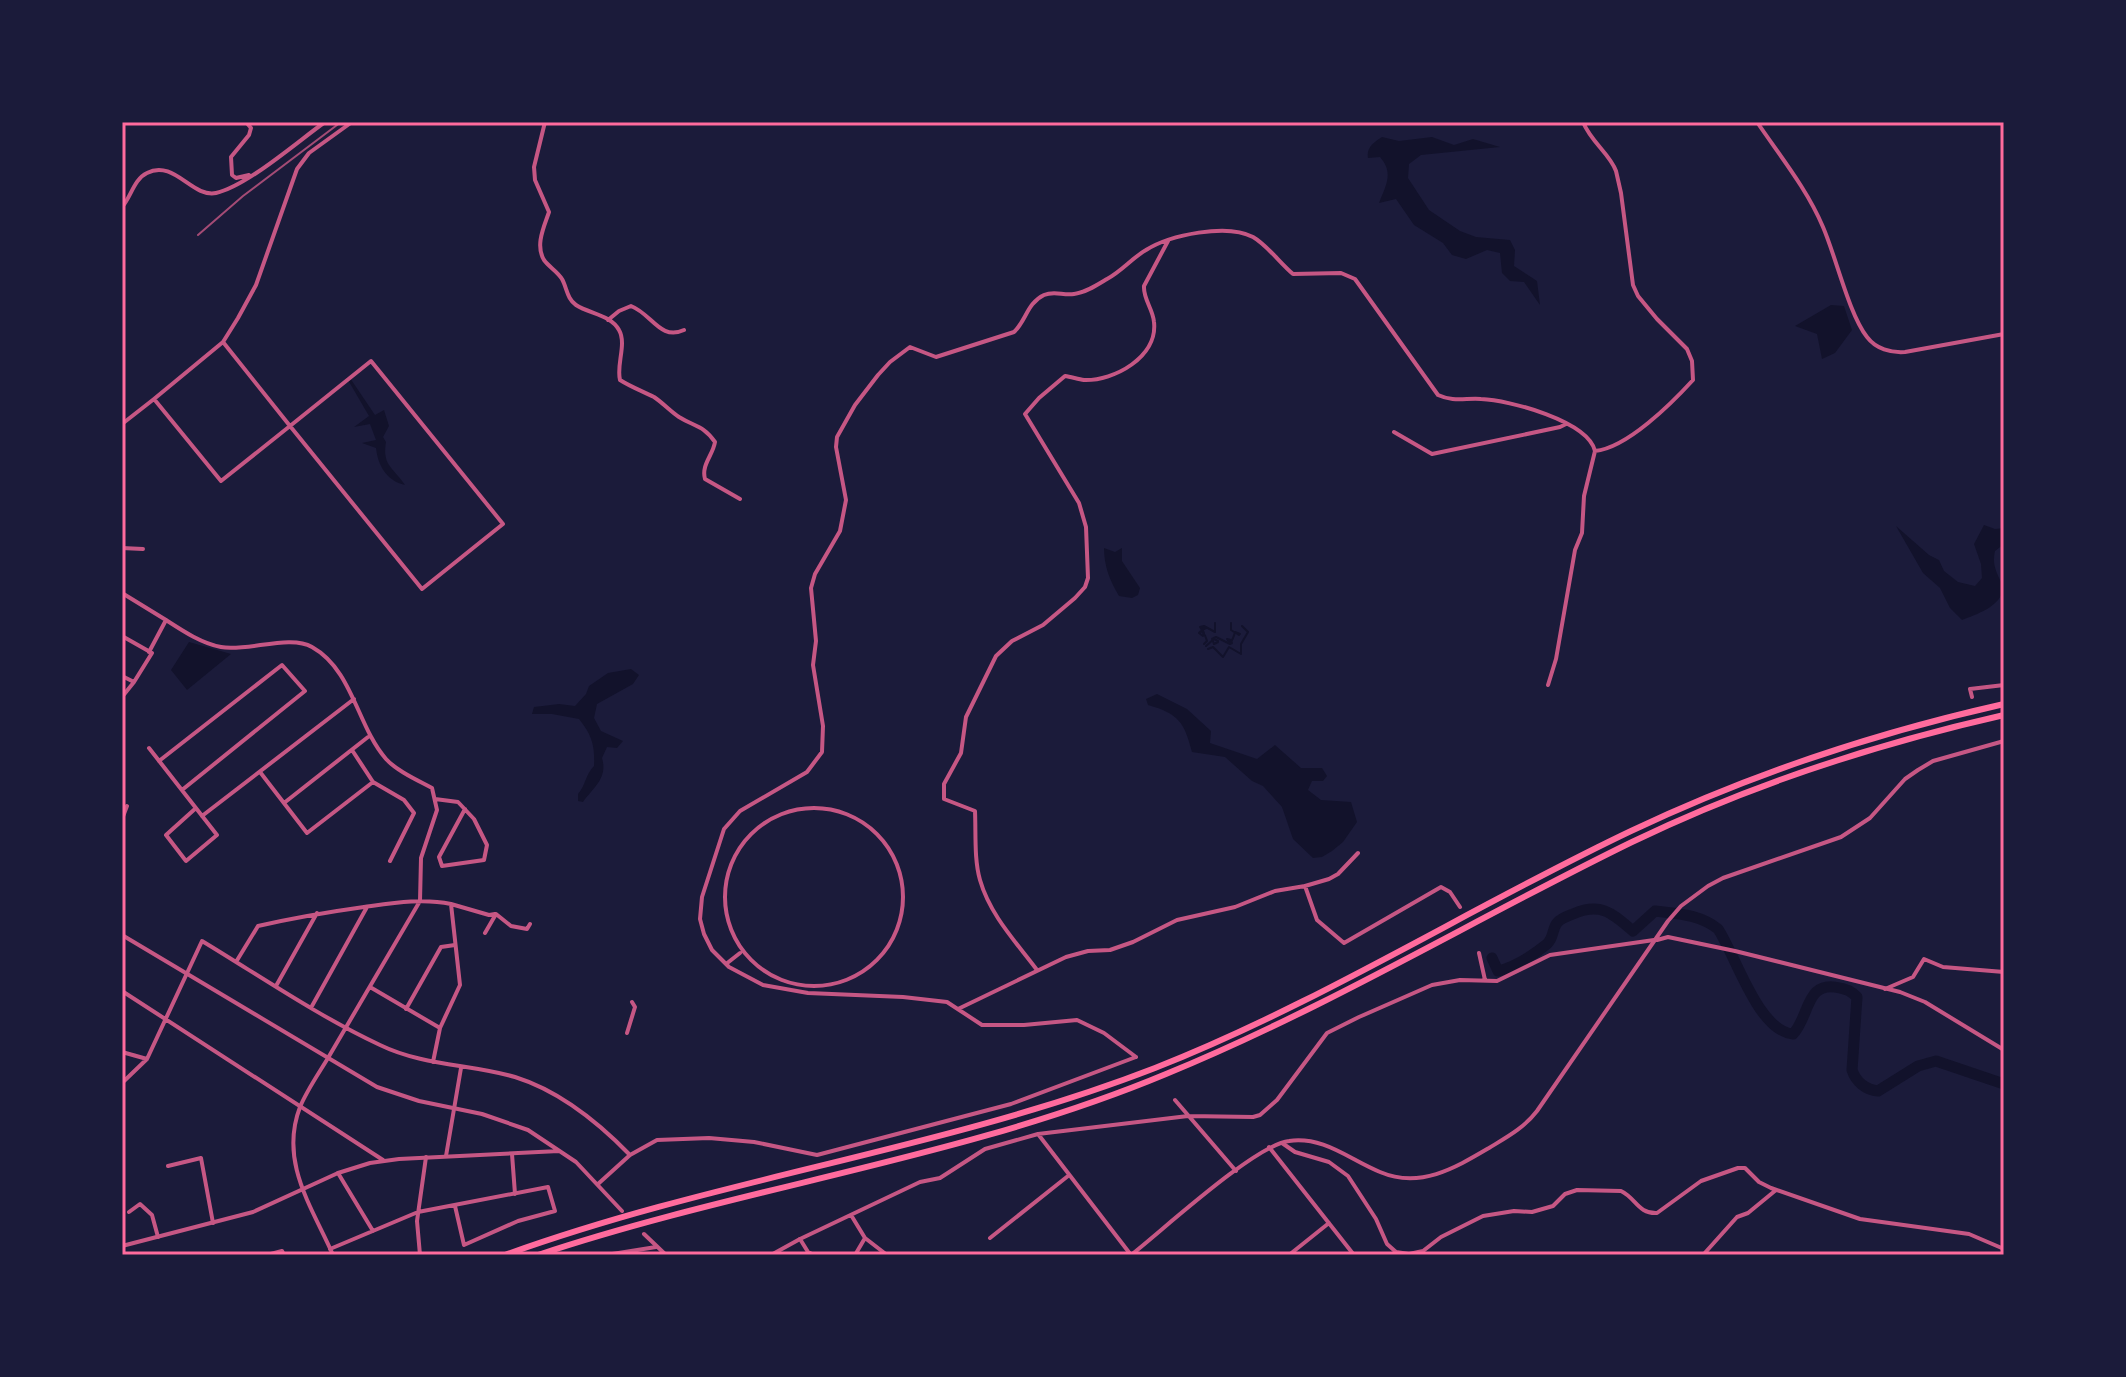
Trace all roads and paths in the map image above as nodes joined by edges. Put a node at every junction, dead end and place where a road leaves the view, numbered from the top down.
1 (246, 122) edge
2 (325, 122) edge
3 (352, 122) edge
4 (545, 122) edge
5 (1583, 122) edge
6 (1757, 122) edge
7 (251, 175) junction
8 (122, 207) edge
9 (1168, 241) junction
10 (608, 320) junction
11 (684, 330) dead end
12 (2004, 334) edge
13 (223, 342) junction
14 (154, 399) junction
15 (1567, 423) junction
16 (122, 424) edge
17 (290, 426) junction
18 (1394, 432) dead end
19 (1595, 451) junction
20 (740, 499) dead end
21 (122, 548) edge
22 (143, 549) dead end
23 (122, 593) edge
24 (166, 620) junction
25 (122, 636) edge
26 (149, 652) junction
27 (122, 676) edge
28 (134, 682) junction
29 (1548, 685) dead end
30 (2004, 685) edge
31 (122, 697) edge
32 (1972, 697) dead end
33 (354, 699) junction
34 (2004, 704) edge
35 (2004, 715) edge
36 (368, 737) dead end
37 (1982, 738) dead end
38 (2004, 741) edge
39 (1984, 746) junction
40 (149, 748) dead end
41 (352, 750) junction
42 (159, 761) junction
43 (260, 772) junction
44 (373, 782) junction
45 (182, 790) junction
46 (435, 799) junction
47 (284, 803) junction
48 (127, 806) dead end
49 (196, 808) junction
50 (465, 809) junction
51 (202, 816) junction
52 (122, 819) edge
53 (1358, 853) dead end
54 (390, 861) dead end
55 (1305, 886) junction
56 (420, 901) junction
57 (451, 904) junction
58 (367, 907) junction
59 (1460, 907) dead end
60 (317, 913) junction
61 (496, 914) junction
62 (530, 924) dead end
63 (485, 933) dead end
64 (122, 935) edge
65 (1654, 940) junction
66 (455, 945) junction
67 (741, 953) junction
68 (1479, 953) dead end
69 (236, 962) junction
70 (726, 964) junction
71 (1037, 970) junction
72 (2004, 972) edge
73 (186, 973) junction
74 (1485, 980) junction
75 (276, 986) junction
76 (370, 987) junction
77 (1885, 989) junction
78 (122, 991) edge
79 (632, 1002) dead end
80 (311, 1007) junction
81 (406, 1009) junction
82 (958, 1009) junction
83 (166, 1017) junction
84 (346, 1027) junction
85 (440, 1028) junction
86 (627, 1033) dead end
87 (2004, 1050) edge
88 (122, 1052) edge
89 (328, 1058) junction
90 (147, 1059) junction
91 (433, 1062) junction
92 (461, 1068) junction
93 (122, 1083) edge
94 (1175, 1100) dead end
95 (301, 1105) junction
96 (455, 1109) junction
97 (1188, 1116) junction
98 (1038, 1134) junction
99 (1282, 1143) junction
100 (1269, 1147) junction
101 (561, 1151) junction
102 (512, 1154) junction
103 (630, 1155) junction
104 (446, 1156) junction
105 (426, 1157) junction
106 (383, 1160) junction
107 (168, 1166) dead end
108 (1236, 1171) junction
109 (338, 1173) junction
110 (1068, 1176) junction
111 (598, 1184) junction
112 (1776, 1190) junction
113 (302, 1192) junction
114 (515, 1194) junction
115 (455, 1206) junction
116 (622, 1211) dead end
117 (129, 1212) dead end
118 (418, 1212) junction
119 (851, 1215) junction
120 (213, 1223) junction
121 (1329, 1223) junction
122 (373, 1231) junction
123 (644, 1234) dead end
124 (158, 1237) junction
125 (865, 1238) junction
126 (990, 1238) dead end
127 (800, 1239) junction
128 (122, 1246) edge
129 (656, 1247) junction
130 (330, 1249) junction
131 (2004, 1249) edge
132 (1423, 1253) edge
133 (267, 1255) edge
134 (284, 1255) edge
135 (333, 1255) edge
136 (420, 1255) edge
137 (505, 1255) edge
138 (538, 1255) edge
139 (606, 1255) edge
140 (666, 1255) edge
141 (771, 1255) edge
142 (814, 1255) edge
143 (855, 1255) edge
144 (887, 1255) edge
145 (1131, 1255) edge
146 (1289, 1255) edge
147 (1354, 1255) edge
148 (1703, 1255) edge

1 - 7 street
2 - 7 street
3 - 13 street
4 - 10 street
5 - 19 street
6 - 12 street
7 - 8 street
9 - 15 street
9 - 70 street
9 - 71 street
10 - 11 street
10 - 20 street
13 - 14 street
13 - 17 street
14 - 16 street
14 - 17 street
15 - 18 street
15 - 19 street
17 - 17 street
19 - 29 street
21 - 22 street
23 - 24 street
24 - 26 street
24 - 33 street
25 - 26 street
26 - 28 street
27 - 28 street
28 - 31 street
30 - 32 street
33 - 43 street
33 - 46 street
34 - 137 highway
35 - 138 highway
36 - 41 street
37 - 39 street
38 - 39 street
39 - 65 street
40 - 42 street
41 - 44 street
41 - 47 street
42 - 45 street
42 - 45 street
43 - 47 street
43 - 51 street
44 - 47 street
44 - 54 street
45 - 49 street
46 - 50 street
46 - 56 street
48 - 52 street
49 - 51 street
49 - 51 street
50 - 50 street
53 - 55 street
55 - 59 street
55 - 71 street
56 - 57 street
56 - 58 street
56 - 76 street
57 - 61 street
57 - 66 street
58 - 60 street
58 - 80 street
60 - 69 street
60 - 75 street
61 - 62 street
61 - 63 street
64 - 73 street
65 - 74 street
65 - 77 street
65 - 99 street
66 - 81 street
66 - 85 street
67 - 67 street
67 - 70 street
68 - 74 street
69 - 73 street
69 - 75 street
70 - 82 street
71 - 82 street
72 - 77 street
73 - 83 street
73 - 89 street
74 - 97 street
75 - 80 street
76 - 81 street
76 - 84 street
77 - 87 street
78 - 83 street
79 - 86 street
80 - 84 street
81 - 85 street
82 - 103 street
83 - 90 street
83 - 95 street
84 - 89 street
84 - 91 street
85 - 91 street
88 - 90 street
89 - 95 street
89 - 96 street
90 - 93 street
91 - 92 street
92 - 96 street
92 - 103 street
94 - 97 street
95 - 106 street
95 - 113 street
96 - 101 street
96 - 104 street
97 - 98 street
97 - 108 street
98 - 110 street
98 - 119 street
99 - 100 street
99 - 132 street
100 - 108 street
100 - 121 street
101 - 102 street
101 - 111 street
102 - 104 street
102 - 114 street
103 - 111 street
104 - 105 street
105 - 106 street
105 - 118 street
106 - 109 street
107 - 120 street
108 - 145 street
109 - 113 street
109 - 122 street
110 - 126 street
110 - 145 street
111 - 116 street
112 - 131 street
112 - 132 street
112 - 148 street
113 - 120 street
113 - 130 street
114 - 115 street
114 - 115 street
115 - 118 street
117 - 124 street
118 - 122 street
118 - 136 street
119 - 125 street
119 - 127 street
120 - 124 street
121 - 146 street
121 - 147 street
122 - 130 street
123 - 129 street
124 - 128 street
125 - 143 street
125 - 144 street
127 - 141 street
127 - 142 street
129 - 139 street
129 - 140 street
130 - 135 street
133 - 134 street

